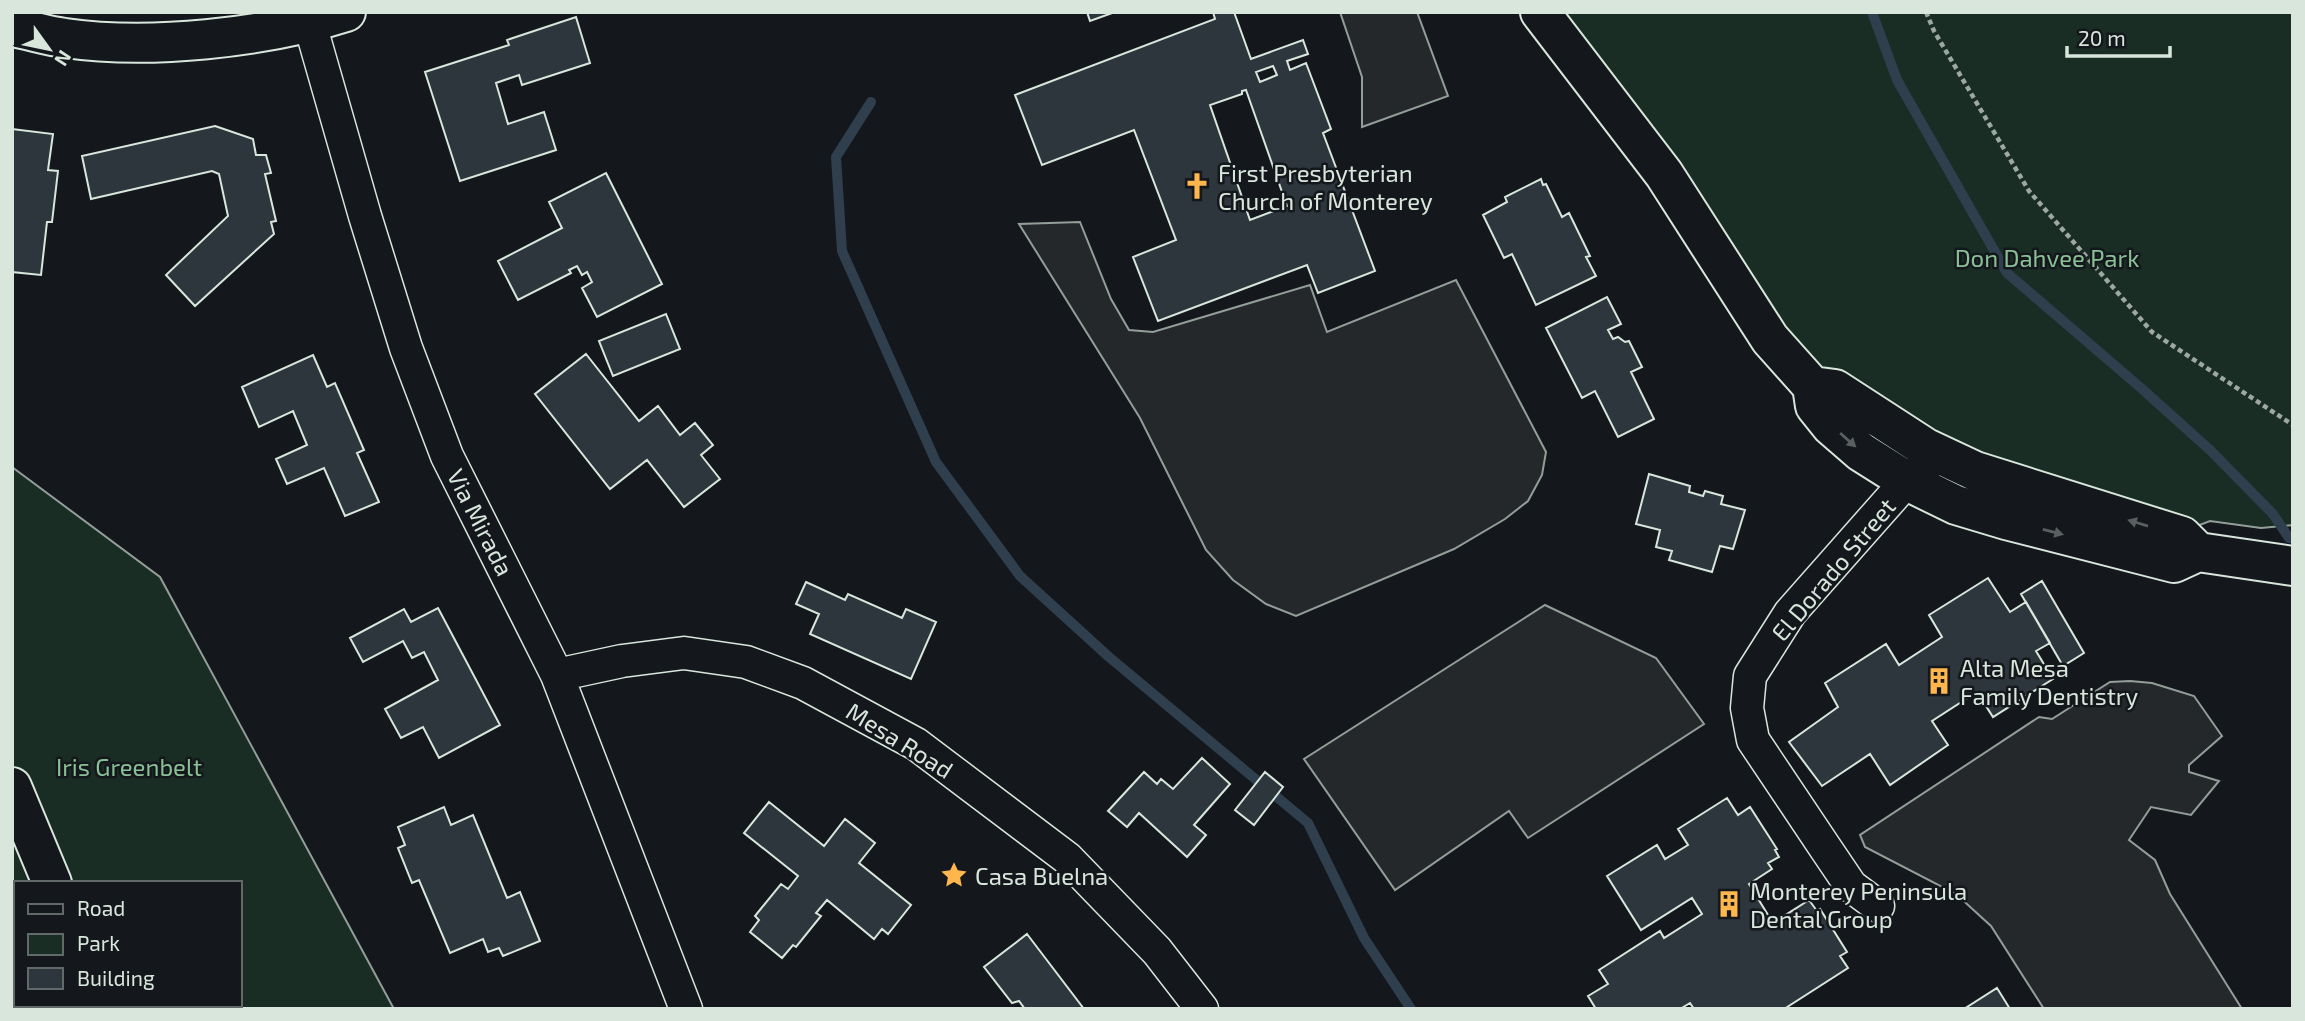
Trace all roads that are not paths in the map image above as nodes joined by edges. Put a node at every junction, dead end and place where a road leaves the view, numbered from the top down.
1 (346, 12) edge
2 (1539, 12) edge
3 (310, 24) junction
4 (12, 27) edge
5 (1812, 386) junction
6 (1908, 481) junction
7 (2025, 487) junction
8 (2198, 552) junction
9 (2292, 569) edge
10 (557, 675) junction
11 (12, 787) edge
12 (51, 881) edge
13 (1878, 906) dead end
14 (686, 1009) edge
15 (1202, 1009) edge

1 - 3 street
2 - 5 street, El Dorado Street
3 - 4 street
3 - 10 street, Via Mirada
5 -> 6 street, El Dorado Street
5 - 7 street, El Dorado Street
6 - 7 street
6 -> 8 street, El Dorado Street
6 - 13 street, El Dorado Street
8 -> 7 street, El Dorado Street
8 - 9 street, El Dorado Street
10 - 14 street, Via Mirada
10 - 15 street, Mesa Road
11 - 12 street

